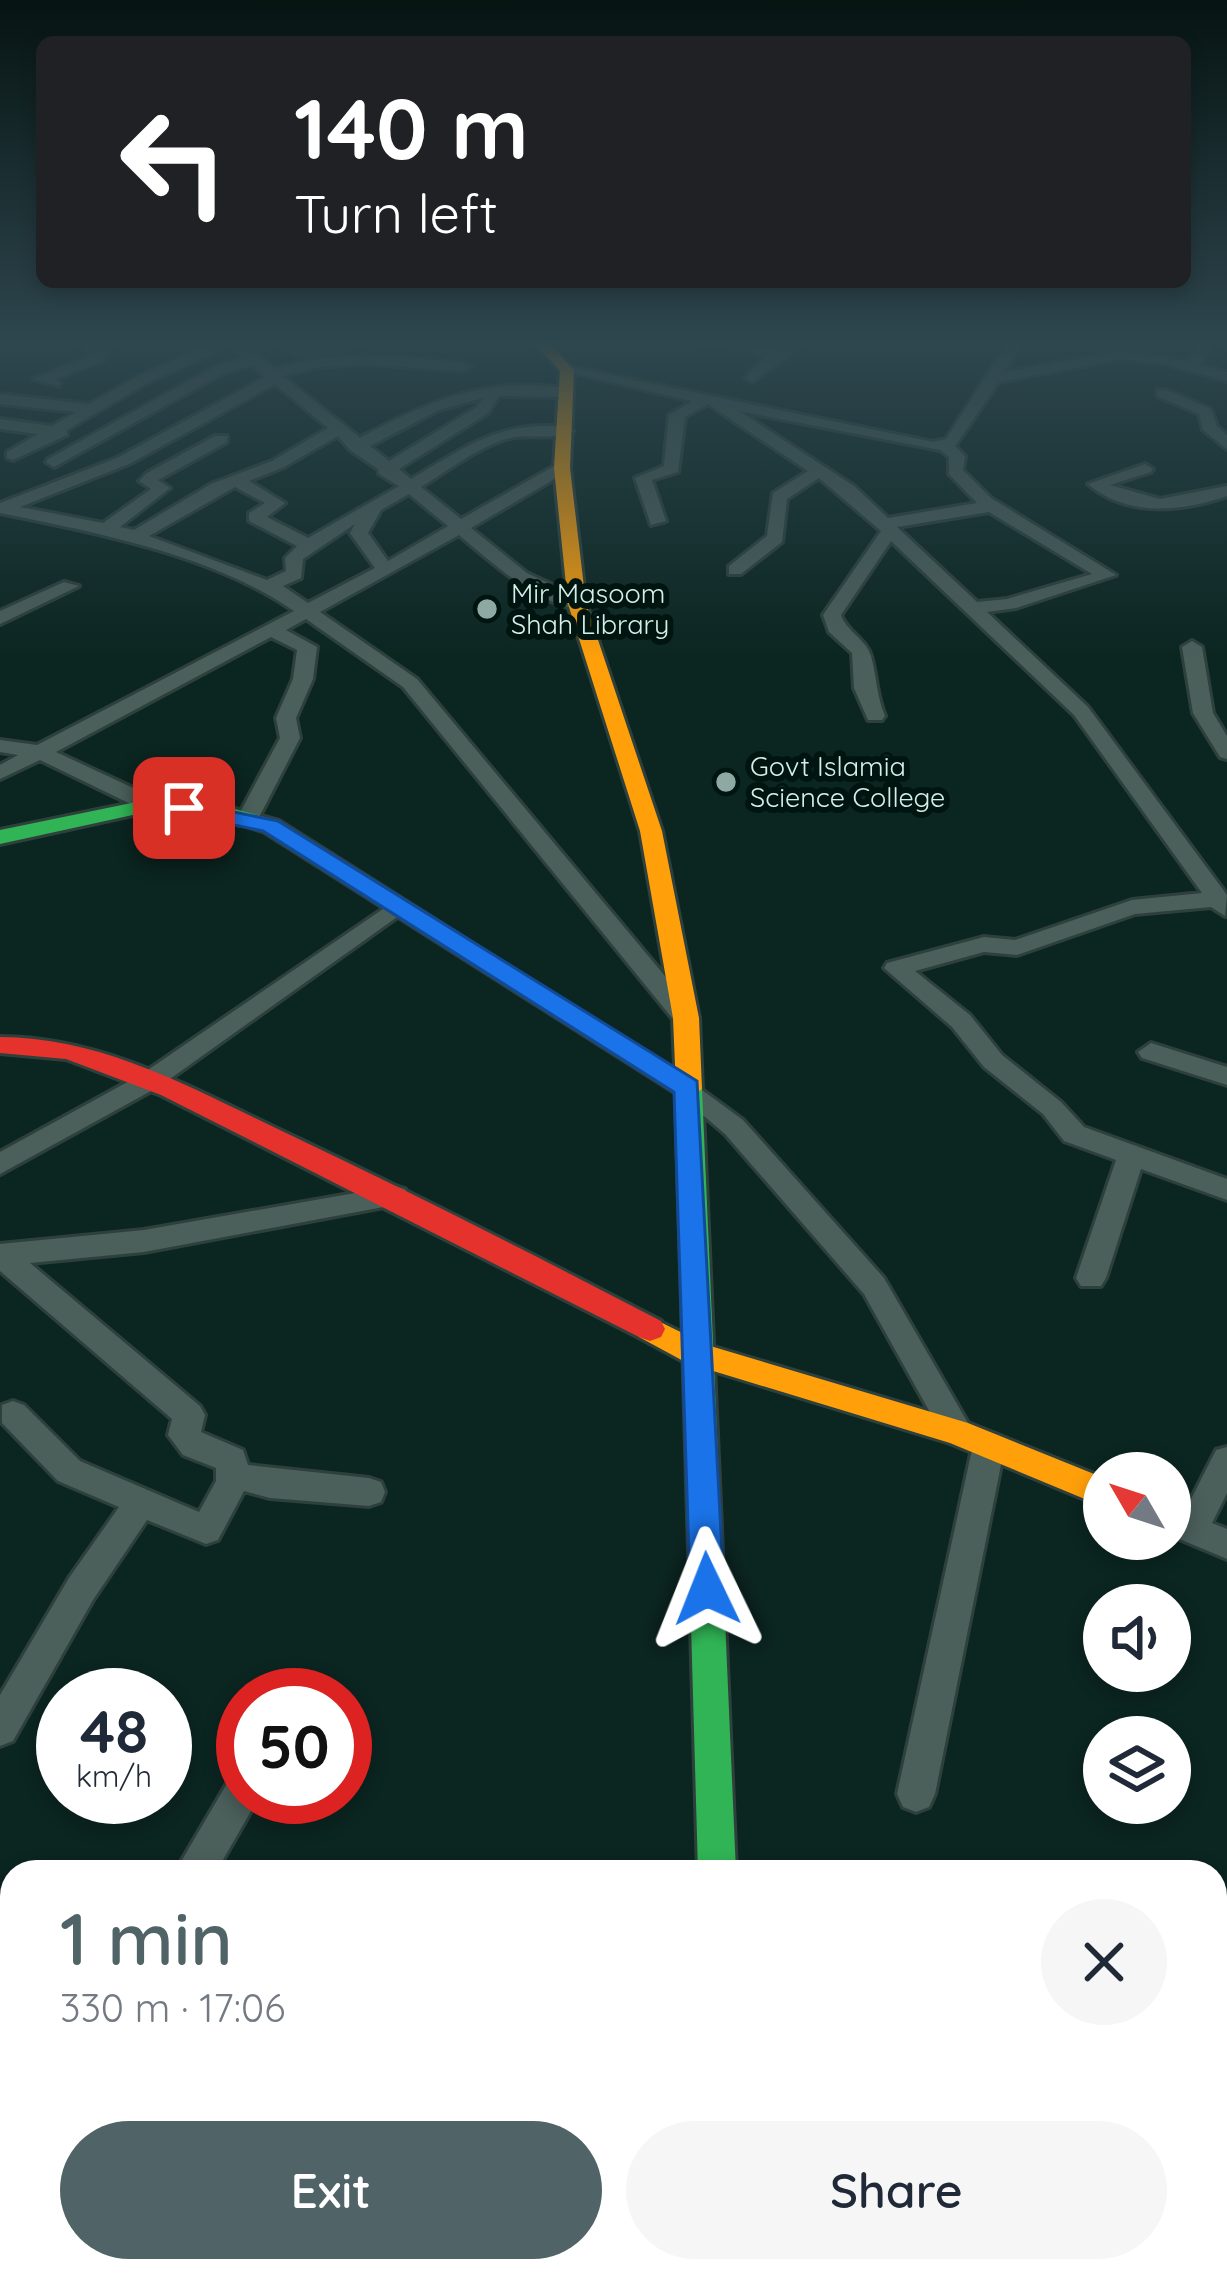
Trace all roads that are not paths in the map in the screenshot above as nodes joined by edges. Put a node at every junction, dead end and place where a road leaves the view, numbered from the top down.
1 (86, 446) edge
2 (149, 446) edge
3 (208, 446) edge
4 (304, 446) edge
5 (424, 446) edge
6 (483, 446) edge
7 (564, 446) edge
8 (674, 446) edge
9 (781, 446) edge
10 (945, 446) edge
11 (356, 447) edge
12 (6, 454) edge
13 (54, 463) junction
14 (562, 468) junction
15 (1145, 469) dead end
16 (385, 471) junction
17 (819, 471) junction
18 (88, 473) junction
19 (237, 481) junction
20 (406, 488) junction
21 (1227, 491) edge
22 (992, 506) junction
23 (374, 507) junction
24 (1, 508) edge
25 (657, 521) dead end
26 (455, 525) junction
27 (887, 527) junction
28 (106, 529) junction
29 (136, 536) junction
30 (308, 545) junction
31 (385, 570) junction
32 (735, 570) dead end
33 (70, 586) dead end
34 (267, 586) junction
35 (577, 604) junction
36 (973, 608) junction
37 (310, 610) junction
38 (0, 618) edge
39 (272, 630) junction
40 (1192, 646) dead end
41 (875, 716) dead end
42 (0, 746) edge
43 (40, 752) junction
44 (1227, 752) edge
45 (0, 773) edge
46 (151, 805) junction
47 (247, 820) junction
48 (0, 837) edge
49 (1221, 898) edge
50 (399, 905) junction
51 (686, 1018) junction
52 (0, 1046) edge
53 (1151, 1052) dead end
54 (1227, 1076) edge
55 (151, 1080) junction
56 (687, 1088) junction
57 (1131, 1156) junction
58 (0, 1164) edge
59 (1227, 1190) edge
60 (395, 1196) junction
61 (1, 1255) edge
62 (1091, 1278) dead end
63 (698, 1354) junction
64 (13, 1414) dead end
65 (973, 1438) junction
66 (1227, 1460) edge
67 (235, 1475) junction
68 (1083, 1484) edge
69 (369, 1492) dead end
70 (139, 1505) junction
71 (1191, 1511) edge
72 (1191, 1529) edge
73 (1227, 1544) edge
74 (0, 1729) edge
75 (916, 1794) dead end
76 (223, 1824) edge
77 (201, 1860) edge
78 (717, 1860) edge

1 - 13 street
2 - 18 street
3 - 28 street
4 - 19 street
5 - 16 street
6 - 20 street
7 - 14 main road
8 - 25 street
9 - 17 street
10 - 22 street
11 - 16 street
12 - 13 street
13 - 18 street
14 - 26 street
14 - 35 main road
15 - 21 street
16 - 20 street
17 - 27 street
17 - 32 street
18 - 24 street
19 - 29 street
19 - 30 street
20 - 23 street
20 - 26 street
22 - 27 street
22 - 36 street
23 - 30 street
23 - 31 street
24 - 28 street
26 - 31 street
26 - 35 street
27 - 36 street
27 - 41 street
28 - 29 street
29 - 34 street
30 - 34 street
31 - 37 street
33 - 38 street
34 - 37 street
35 - 51 main road
36 - 49 street
37 - 39 street
37 - 51 street
39 - 43 street
39 - 47 street
40 - 44 street
42 - 43 street
43 - 45 street
43 - 46 street
46 - 47 main road
46 - 48 main road
47 - 50 main road
49 - 57 street
50 - 55 street
50 - 56 main road
51 - 56 main road
52 - 55 main road
53 - 54 street
55 - 58 street
55 - 60 main road
56 - 63 main road
56 - 65 street
57 - 59 street
57 - 62 street
60 - 61 street
60 - 63 main road
61 - 67 street
63 - 65 main road
63 - 78 main road
64 - 70 street
65 - 68 main road
65 - 75 street
66 - 71 street
67 - 69 street
67 - 70 street
70 - 74 street
72 - 73 street
76 - 77 street

